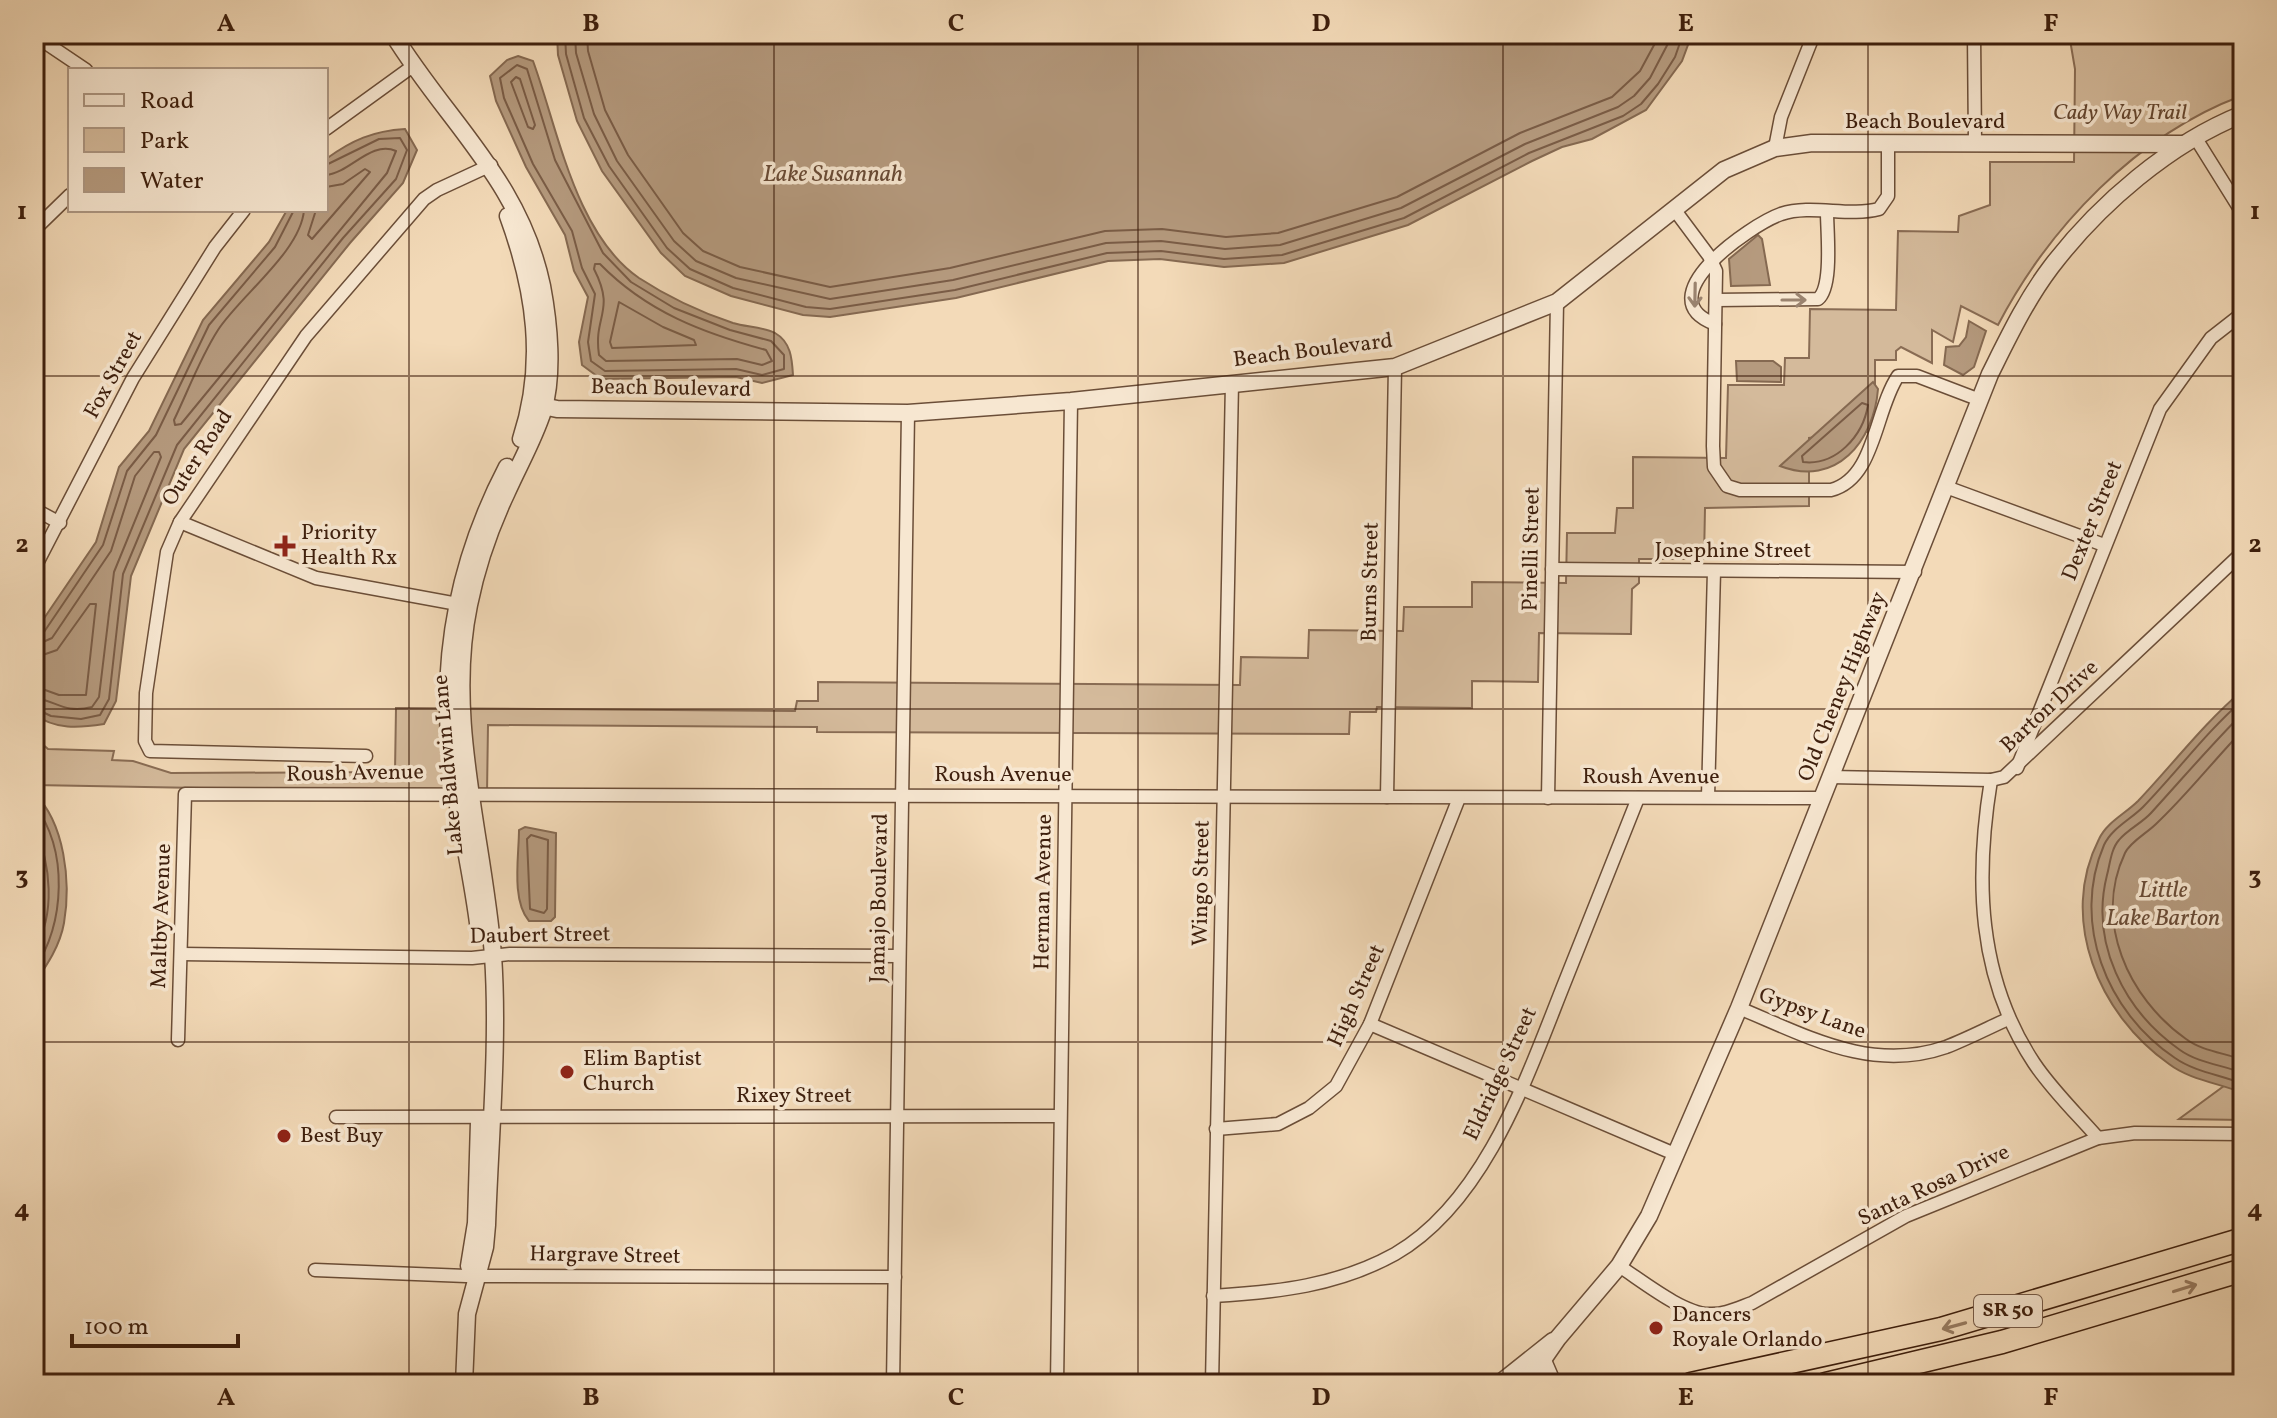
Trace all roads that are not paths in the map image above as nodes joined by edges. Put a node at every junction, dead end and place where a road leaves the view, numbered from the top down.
1 (393, 34) edge
2 (1814, 34) edge
3 (1974, 34) edge
4 (34, 35) edge
5 (413, 66) junction
6 (83, 68) edge
7 (2243, 114) edge
8 (328, 128) edge
9 (2189, 141) junction
10 (1888, 144) junction
11 (1975, 144) junction
12 (1775, 148) junction
13 (491, 165) junction
14 (68, 197) edge
15 (1674, 209) junction
16 (242, 212) edge
17 (1827, 212) junction
18 (2243, 214) edge
19 (34, 230) edge
20 (1712, 262) junction
21 (1716, 300) junction
22 (1557, 302) junction
23 (2243, 313) edge
24 (1715, 324) junction
25 (1395, 367) junction
26 (1232, 383) junction
27 (1980, 400) junction
28 (1071, 401) junction
29 (538, 406) junction
30 (908, 413) junction
31 (1946, 487) junction
32 (34, 509) edge
33 (180, 522) junction
34 (60, 523) junction
35 (2104, 545) junction
36 (2243, 552) edge
37 (34, 569) edge
38 (1552, 569) junction
39 (1714, 571) junction
40 (1915, 572) junction
41 (463, 604) junction
42 (366, 756) dead end
43 (2017, 768) junction
44 (1830, 777) junction
45 (1991, 780) junction
46 (464, 793) junction
47 (185, 794) joint
48 (902, 794) junction
49 (1224, 795) junction
50 (1065, 796) junction
51 (1387, 797) junction
52 (1708, 797) junction
53 (1459, 798) junction
54 (1548, 798) junction
55 (1638, 798) junction
56 (1821, 798) junction
57 (181, 954) junction
58 (488, 956) junction
59 (899, 956) junction
60 (1739, 1008) junction
61 (2008, 1019) junction
62 (1370, 1024) junction
63 (178, 1040) dead end
64 (1521, 1091) junction
65 (1060, 1116) junction
66 (336, 1117) dead end
67 (485, 1117) junction
68 (897, 1117) junction
69 (1216, 1129) junction
70 (2243, 1134) edge
71 (2098, 1138) junction
72 (1677, 1155) junction
73 (2243, 1239) edge
74 (2170, 1263) junction
75 (1619, 1266) junction
76 (315, 1270) dead end
77 (2243, 1270) edge
78 (471, 1276) junction
79 (895, 1277) junction
80 (1213, 1296) junction
81 (1996, 1314) junction
82 (1558, 1338) junction
83 (2002, 1342) junction
84 (1947, 1356) junction
85 (1544, 1363) junction
86 (1501, 1383) edge
87 (453, 1384) edge
88 (464, 1384) edge
89 (893, 1384) edge
90 (1057, 1384) edge
91 (1212, 1384) edge
92 (1526, 1384) edge
93 (1553, 1384) edge
94 (1691, 1384) edge
95 (1826, 1384) edge

1 - 5 street, Lake Baldwin Lane
2 - 12 street
3 - 11 street
4 - 6 street
5 - 8 street
5 - 13 street, Lake Baldwin Lane
7 - 9 street, Old Cheney Highway
9 - 11 street, Beach Boulevard
9 - 18 street
9 - 27 street, Old Cheney Highway
10 - 11 street, Beach Boulevard
10 - 12 street, Beach Boulevard
10 - 17 street
12 - 15 street, Beach Boulevard
13 - 29 street, Lake Baldwin Lane
13 - 33 street, Outer Road
14 - 19 street
15 - 20 street
15 - 22 street, Beach Boulevard
16 - 34 street, Fox Street
17 - 20 street
21 -> 17 street
20 - 21 street
20 -> 24 street
21 - 24 street
22 - 25 street, Beach Boulevard
22 - 38 street, Pinelli Street
23 - 35 street, Dexter Street
24 - 27 street
25 - 26 street, Beach Boulevard
25 - 51 street, Burns Street
26 - 28 street, Beach Boulevard
26 - 49 street, Wingo Street
27 - 31 street, Old Cheney Highway
28 - 30 street, Beach Boulevard
28 - 50 street, Herman Avenue
29 - 30 street, Beach Boulevard
29 - 41 street, Lake Baldwin Lane
30 - 48 street, Jamajo Boulevard
31 - 35 street
31 - 40 street, Old Cheney Highway
32 - 34 street
33 - 41 street
33 - 42 street, Outer Road
34 - 37 street, Fox Street
35 - 43 street, Dexter Street
36 - 43 street, Barton Drive
38 - 39 street, Josephine Street
38 - 54 street, Pinelli Street
39 - 40 street, Josephine Street
39 - 52 street
40 - 44 street, Old Cheney Highway
41 - 46 street, Lake Baldwin Lane
43 - 45 street, Barton Drive
44 - 45 street
44 - 56 street, Old Cheney Highway
45 - 61 street, Barton Drive
46 - 47 street, Roush Avenue
46 - 48 street, Roush Avenue
46 - 58 street, Lake Baldwin Lane
47 - 57 street, Maltby Avenue
48 - 50 street, Roush Avenue
48 - 59 street, Jamajo Boulevard
49 - 50 street, Roush Avenue
49 - 51 street, Roush Avenue
49 - 69 street, Wingo Street
50 - 65 street, Herman Avenue
51 - 53 street, Roush Avenue
52 - 55 street, Roush Avenue
52 - 56 street, Roush Avenue
53 - 54 street, Roush Avenue
53 - 62 street, High Street
54 - 55 street, Roush Avenue
55 - 64 street, Eldridge Street
56 - 60 street, Old Cheney Highway
57 - 58 street, Daubert Street
57 - 63 street, Maltby Avenue
58 - 59 street, Daubert Street
58 - 67 street, Lake Baldwin Lane
59 - 68 street, Jamajo Boulevard
60 - 61 street, Gypsy Lane
60 - 72 street, Old Cheney Highway
61 - 71 street, Barton Drive
62 - 64 street
62 - 69 street, High Street
64 - 72 street
64 - 80 street, Eldridge Street
65 - 68 street, Rixey Street
65 - 90 street, Herman Avenue
66 - 67 street, Rixey Street
67 - 68 street, Rixey Street
67 - 78 street, Lake Baldwin Lane
68 - 79 street, Jamajo Boulevard
69 - 80 street, Wingo Street
70 - 71 street, Santa Rosa Drive
71 - 75 street, Santa Rosa Drive
72 - 75 street, Old Cheney Highway
73 - 74 highway, SR 50
74 - 81 highway, SR 50
74 - 83 highway
75 - 82 street, Old Cheney Highway
76 - 78 street, Hargrave Street
83 -> 77 highway, SR 50
78 - 79 street, Hargrave Street
78 - 87 street, Lake Baldwin Lane
78 - 88 street, Lake Baldwin Lane
79 - 89 street, Jamajo Boulevard
80 - 91 street, Wingo Street
81 - 84 highway
81 -> 94 highway, SR 50
82 - 85 street, Old Cheney Highway
82 - 86 street, Old Cheney Highway
83 - 84 highway, SR 50
84 - 95 highway, SR 50
85 - 92 street, Old Cheney Highway
85 - 93 street

